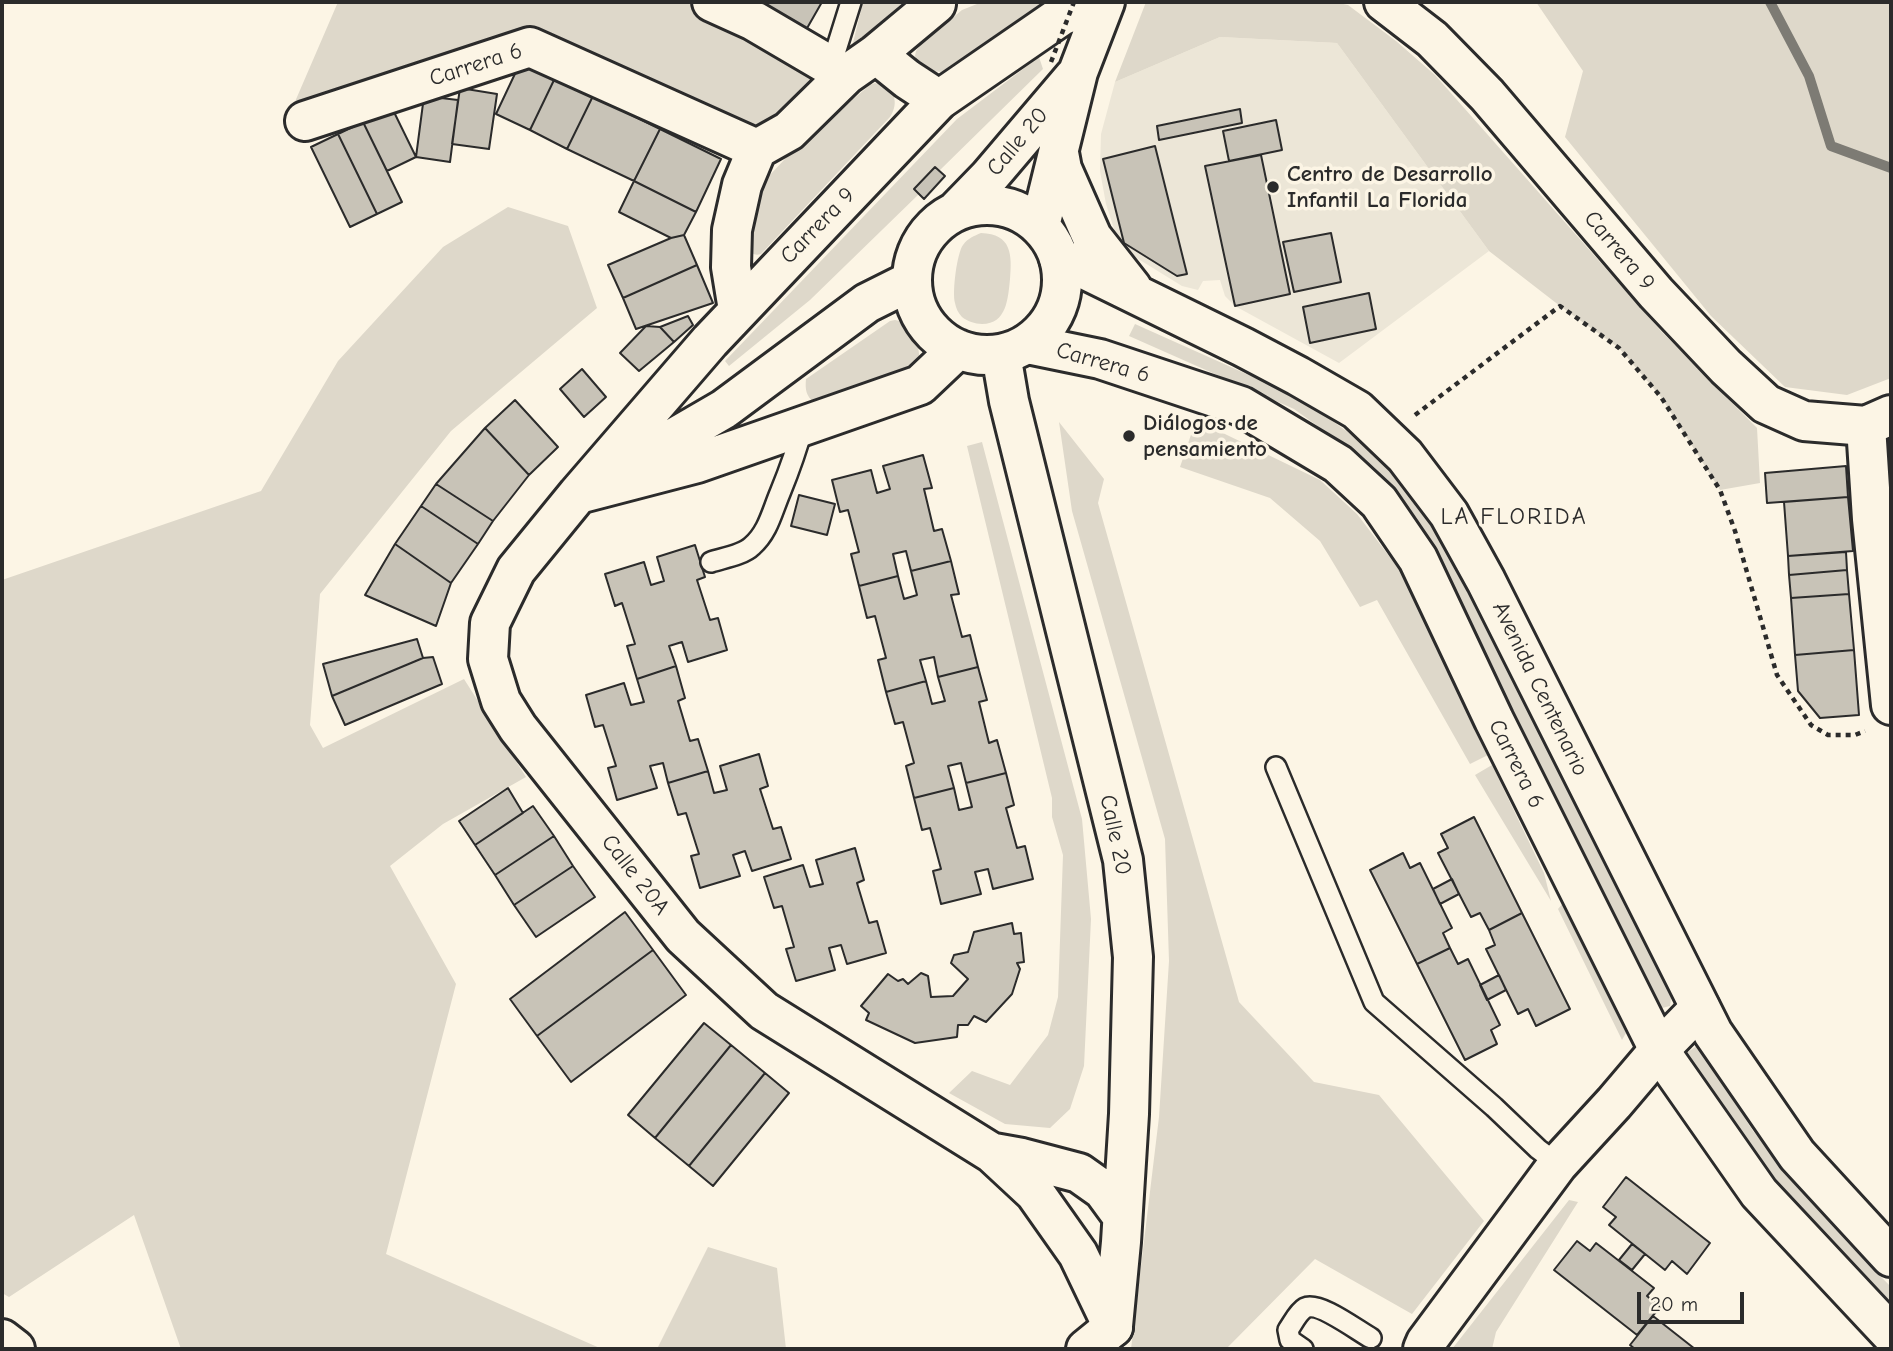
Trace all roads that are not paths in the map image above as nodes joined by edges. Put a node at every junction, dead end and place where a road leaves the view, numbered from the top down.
1 (712, 2) edge
2 (851, 2) edge
3 (1096, 2) edge
4 (1105, 2) edge
5 (1384, 2) edge
6 (934, 3) edge
7 (851, 65) junction
8 (1064, 67) junction
9 (939, 100) junction
10 (304, 121) dead end
11 (757, 149) junction
12 (1059, 153) junction
13 (957, 210) junction
14 (1049, 242) junction
15 (911, 281) junction
16 (1138, 296) junction
17 (738, 310) junction
18 (958, 349) junction
19 (1014, 349) junction
20 (776, 372) junction
21 (1879, 420) edge
22 (803, 426) junction
23 (578, 494) junction
24 (711, 562) dead end
25 (1879, 717) edge
26 (1276, 767) dead end
27 (1700, 1008) junction
28 (1659, 1050) junction
29 (992, 1153) junction
30 (1558, 1164) junction
31 (1122, 1216) junction
32 (1891, 1257) edge
33 (1891, 1334) edge
34 (1371, 1338) dead end
35 (2, 1339) edge
36 (1103, 1344) edge
37 (15, 1349) edge
38 (1303, 1349) edge
39 (1423, 1349) edge

1 - 7 main road
2 - 7 lane
3 - 9 main road, Carrera 9
4 - 8 main road, Calle 20
5 - 21 main road, Carrera 9
6 - 7 main road
7 - 9 main road
7 - 11 main road
8 - 12 main road, Calle 20
8 - 13 main road, Calle 20
9 - 17 main road, Carrera 9
10 - 11 main road, Carrera 6
11 - 17 main road
12 - 14 main road, Calle 20
12 - 16 main road
13 - 14 main road
13 - 15 main road
14 - 16 main road, Avenida Centenario
14 - 19 main road
15 - 18 main road
15 - 20 main road
16 - 27 main road, Avenida Centenario
17 - 23 main road, Carrera 9
18 - 19 main road
18 - 22 main road
19 - 28 main road, Carrera 6
19 - 31 main road, Calle 20
20 - 22 main road
20 - 23 main road
21 - 25 main road
22 - 23 main road
22 - 24 lane
23 - 29 main road, Calle 20A
26 - 30 lane
27 - 28 main road
27 - 32 main road, Avenida Centenario
28 - 30 main road
28 - 33 main road, Carrera 6
29 - 31 main road
29 - 36 main road
30 - 39 main road
31 - 36 main road, Calle 20
34 - 38 lane
35 - 37 main road

